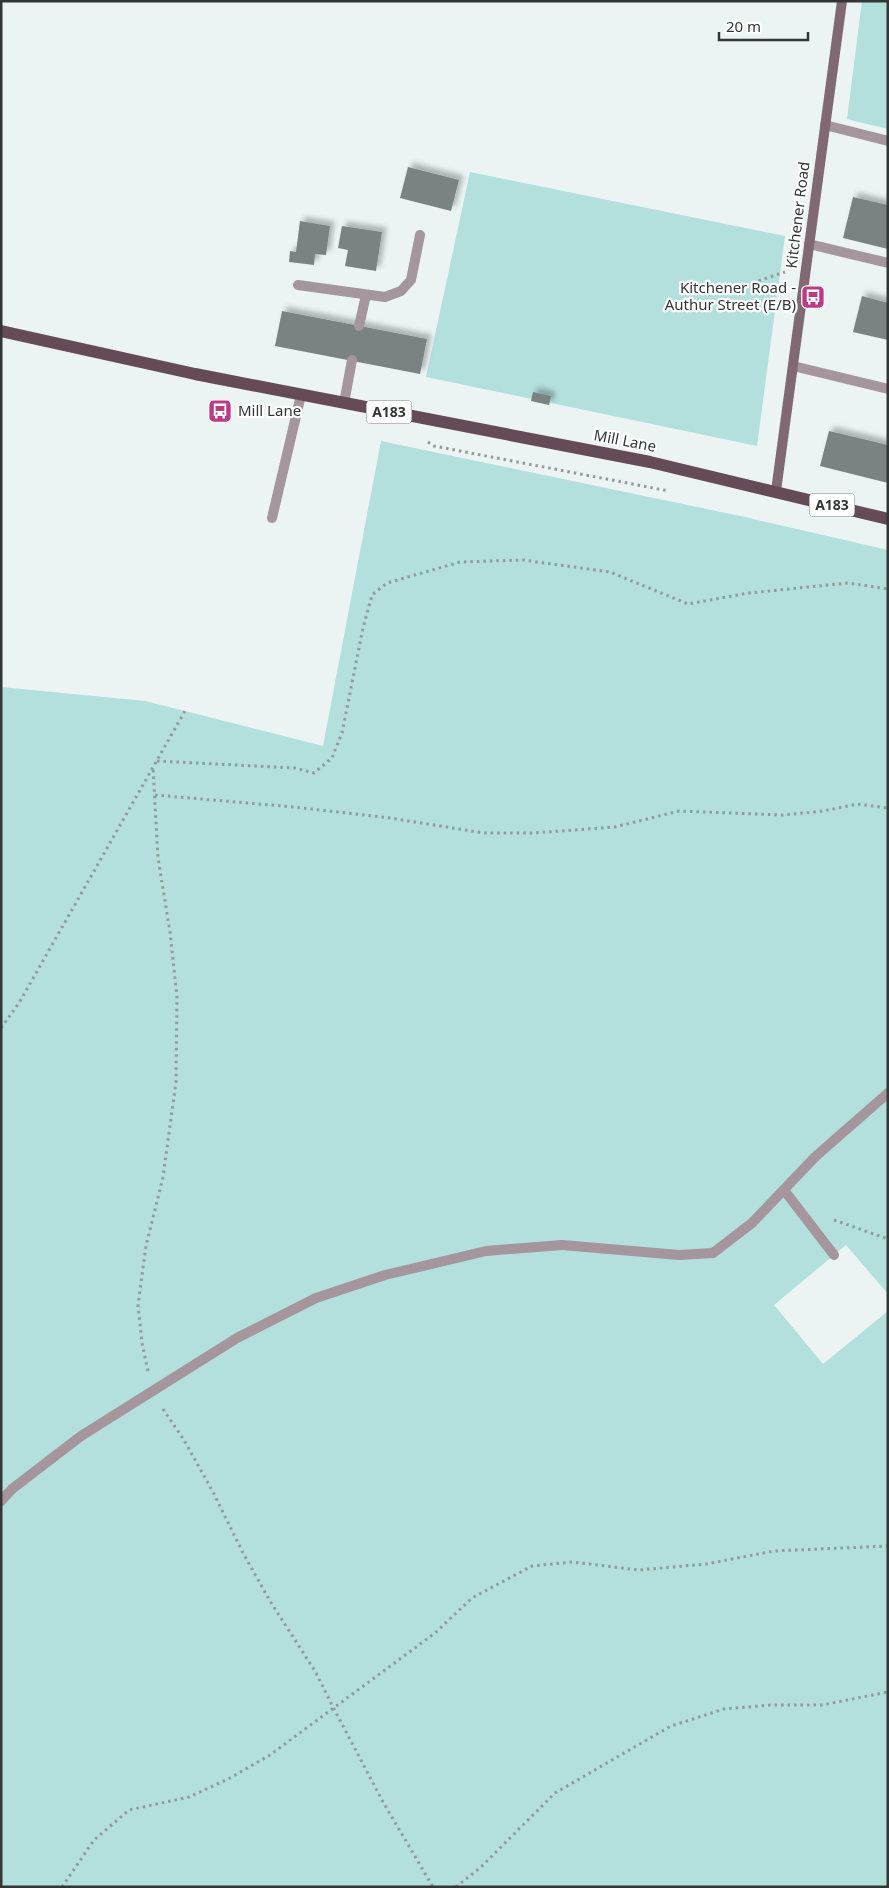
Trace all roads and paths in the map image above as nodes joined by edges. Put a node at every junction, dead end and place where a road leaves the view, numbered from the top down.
1 (842, 1) edge
2 (825, 125) junction
3 (888, 141) edge
4 (420, 235) dead end
5 (809, 244) junction
6 (888, 263) edge
7 (805, 276) junction
8 (298, 284) dead end
9 (740, 287) dead end
10 (366, 295) junction
11 (359, 326) dead end
12 (1, 331) edge
13 (352, 360) dead end
14 (793, 366) junction
15 (888, 389) edge
16 (301, 395) junction
17 (344, 403) junction
18 (776, 491) junction
19 (272, 518) dead end
20 (888, 519) edge
21 (888, 589) edge
22 (185, 711) dead end
23 (157, 761) junction
24 (155, 794) dead end
25 (888, 808) edge
26 (1, 1028) edge
27 (888, 1093) edge
28 (784, 1190) junction
29 (802, 1215) junction
30 (888, 1239) edge
31 (834, 1255) dead end
32 (1, 1501) edge
33 (888, 1546) edge
34 (888, 1692) edge
35 (62, 1887) edge
36 (456, 1887) edge

1 - 2 street, Kitchener Road
2 - 3 street
2 - 5 street, Kitchener Road
4 - 10 street
5 - 6 street
5 - 7 street, Kitchener Road
7 - 9 path
7 - 14 street, Kitchener Road
8 - 10 street
10 - 11 street
12 - 16 main road, Mill Lane / A183
13 - 17 street
14 - 15 street
14 - 18 street, Kitchener Road
16 - 17 main road, Mill Lane / A183
16 - 19 street
17 - 18 main road, Mill Lane / A183
18 - 20 main road, Mill Lane / A183
21 - 23 path
22 - 23 path
23 - 26 path
24 - 25 path
27 - 28 street
28 - 29 street
28 - 32 street
29 - 30 path
29 - 31 street
33 - 35 path
34 - 36 path

